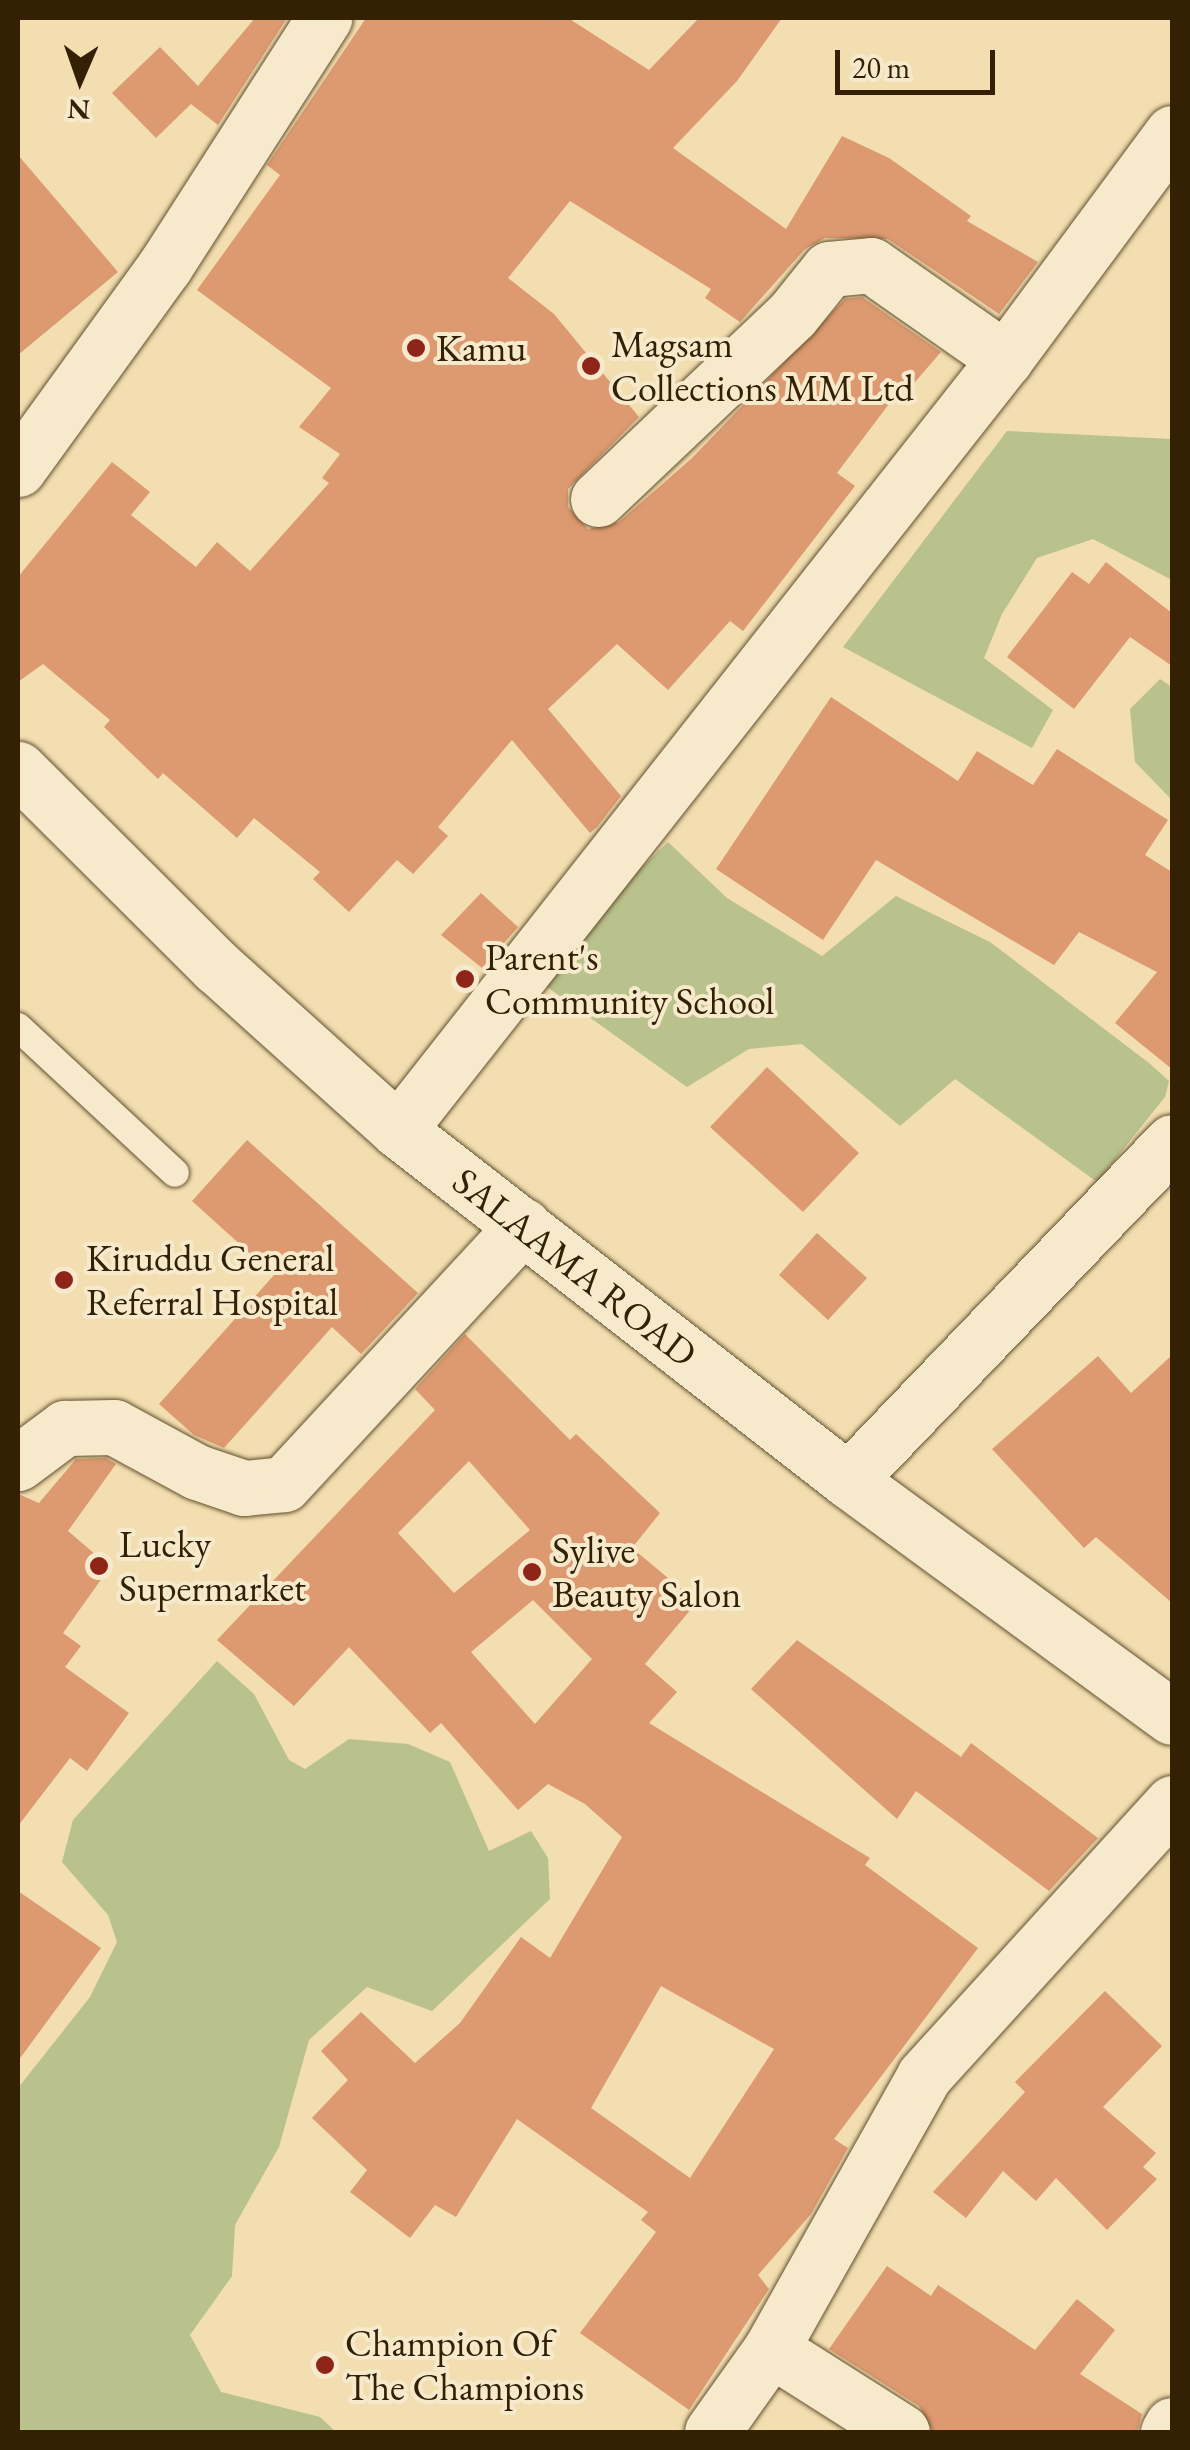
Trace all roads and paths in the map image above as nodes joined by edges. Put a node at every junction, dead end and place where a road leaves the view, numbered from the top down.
1 (324, 18) edge
2 (1172, 132) edge
3 (1006, 360) junction
4 (18, 469) edge
5 (598, 499) dead end
6 (18, 768) edge
7 (18, 1027) edge
8 (398, 1130) junction
9 (1172, 1142) edge
10 (175, 1173) dead end
11 (523, 1226) junction
12 (18, 1462) edge
13 (848, 1480) junction
14 (1172, 1717) edge
15 (1172, 1803) edge
16 (771, 2350) junction
17 (1172, 2425) edge
18 (712, 2432) edge
19 (902, 2432) edge
20 (1168, 2432) edge

1 - 4 street
2 - 3 street
3 - 5 street
3 - 8 street
6 - 8 street, SALAAMA ROAD
7 - 10 lane
8 - 11 street, SALAAMA ROAD
9 - 13 street
11 - 12 street
11 - 13 street, SALAAMA ROAD
13 - 14 street, SALAAMA ROAD
15 - 16 street
16 - 18 street
16 - 19 street
17 - 20 street

